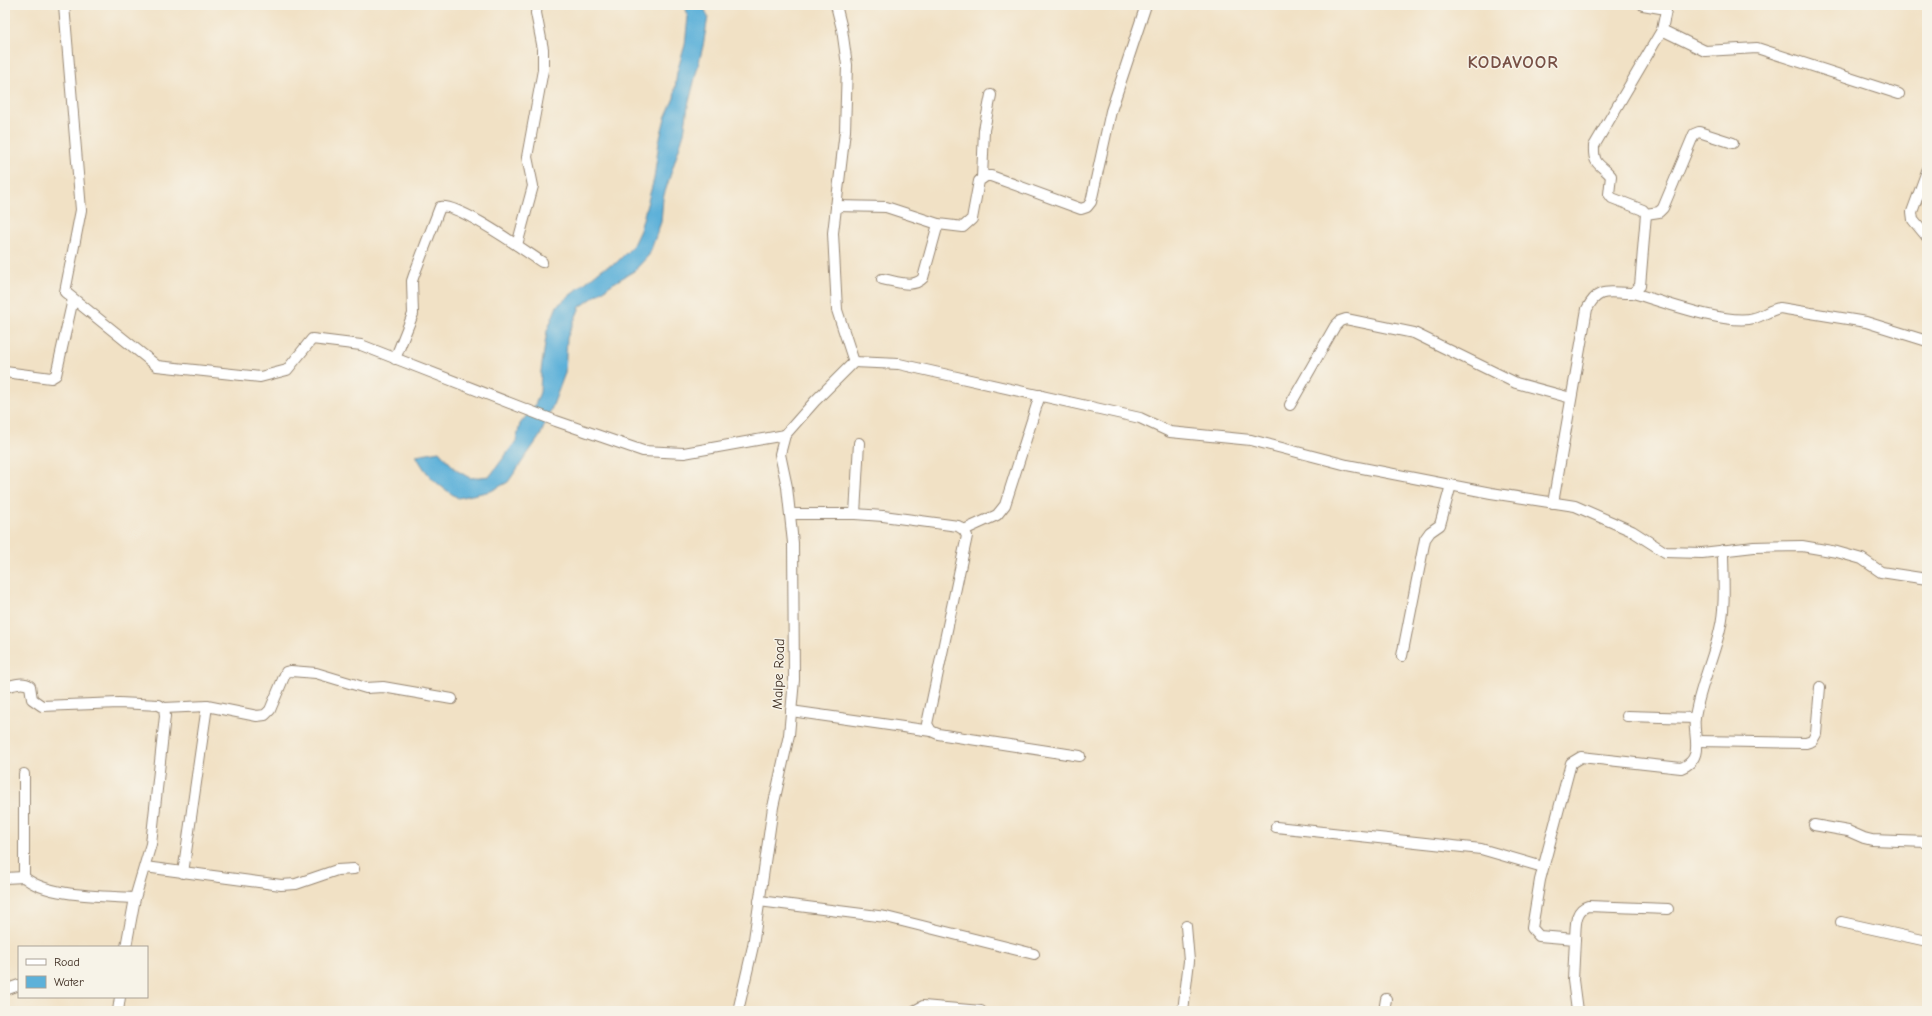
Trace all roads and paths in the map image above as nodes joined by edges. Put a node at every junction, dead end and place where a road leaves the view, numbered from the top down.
1 (64, 5) edge
2 (537, 5) edge
3 (836, 5) edge
4 (1146, 5) edge
5 (1643, 5) edge
6 (1667, 7) edge
7 (1662, 30) junction
8 (1899, 94) dead end
9 (991, 95) dead end
10 (1733, 143) dead end
11 (1927, 171) edge
12 (982, 178) junction
13 (836, 206) junction
14 (1646, 214) junction
15 (938, 224) junction
16 (1927, 237) edge
17 (517, 245) junction
18 (542, 262) dead end
19 (882, 278) dead end
20 (1633, 294) junction
21 (73, 299) junction
22 (1927, 341) edge
23 (395, 359) junction
24 (854, 362) junction
25 (5, 372) edge
26 (1040, 395) junction
27 (1571, 398) junction
28 (1290, 405) dead end
29 (785, 435) junction
30 (859, 443) dead end
31 (1451, 485) junction
32 (1553, 503) junction
33 (790, 514) junction
34 (855, 514) junction
35 (964, 530) junction
36 (1723, 550) junction
37 (1927, 579) edge
38 (1402, 656) dead end
39 (5, 687) edge
40 (1820, 687) dead end
41 (452, 699) dead end
42 (207, 706) junction
43 (164, 708) junction
44 (791, 711) junction
45 (1627, 716) dead end
46 (1695, 718) junction
47 (931, 731) junction
48 (1697, 741) junction
49 (1080, 756) dead end
50 (24, 774) dead end
51 (1814, 825) dead end
52 (1276, 827) dead end
53 (1927, 842) edge
54 (145, 867) junction
55 (1543, 868) junction
56 (354, 869) dead end
57 (183, 872) junction
58 (24, 877) junction
59 (5, 878) edge
60 (135, 898) junction
61 (759, 902) junction
62 (1668, 909) dead end
63 (1841, 922) dead end
64 (1186, 926) dead end
65 (1575, 939) junction
66 (1927, 941) edge
67 (126, 946) edge
68 (1034, 954) dead end
69 (18, 985) edge
70 (5, 990) edge
71 (120, 998) edge
72 (1386, 999) dead end
73 (118, 1011) edge
74 (738, 1011) edge
75 (914, 1011) edge
76 (981, 1011) edge
77 (1183, 1011) edge
78 (1384, 1011) edge
79 (1577, 1011) edge

1 - 21 street
2 - 17 street
3 - 13 street
4 - 12 street
5 - 6 street
6 - 7 street
7 - 8 street
7 - 14 street
9 - 12 street
10 - 14 street
11 - 16 street
12 - 15 street
13 - 15 street
13 - 24 street
14 - 20 street
15 - 19 street
17 - 18 street
17 - 23 street
20 - 22 street
20 - 27 street
21 - 23 street
21 - 25 street
23 - 29 street
24 - 26 street
24 - 29 street, Malpe Road
26 - 31 street
26 - 35 street
27 - 28 street
27 - 32 street
29 - 33 street, Malpe Road
30 - 34 street
31 - 32 street
31 - 38 street
32 - 36 street
33 - 34 street
33 - 44 street, Malpe Road
34 - 35 street
35 - 47 street
36 - 37 street
36 - 46 street
39 - 43 street
40 - 48 street
41 - 42 street
42 - 43 street
42 - 57 street
43 - 54 street
44 - 47 street
44 - 61 street, Malpe Road
45 - 46 street
46 - 48 street
47 - 49 street
48 - 55 street
50 - 58 street
51 - 53 street
52 - 55 street
54 - 57 street
54 - 60 street
55 - 65 street
56 - 57 street
58 - 59 street
58 - 60 street
60 - 67 street
61 - 68 street
61 - 74 street, Malpe Road
62 - 65 street
63 - 66 street
64 - 77 street
65 - 79 street
69 - 70 street
71 - 73 street
72 - 78 street
75 - 76 street

